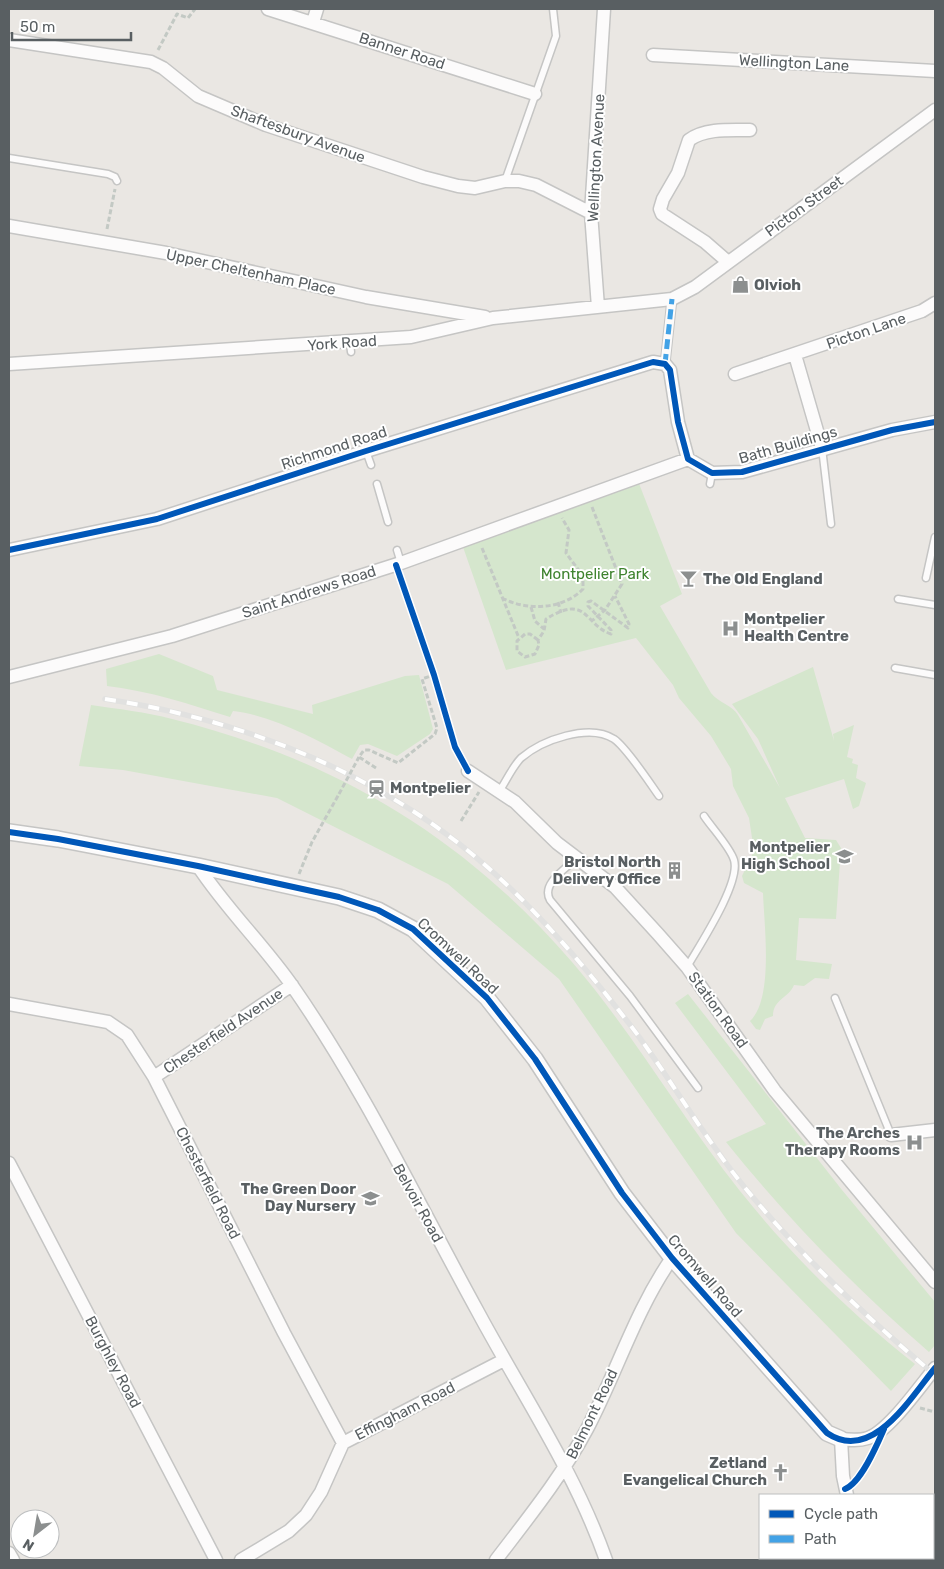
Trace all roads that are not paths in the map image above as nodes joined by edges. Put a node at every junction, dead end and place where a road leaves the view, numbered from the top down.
1 (268, 9) edge
2 (317, 9) edge
3 (553, 9) edge
4 (604, 9) edge
5 (313, 22) junction
6 (9, 40) edge
7 (654, 55) dead end
8 (935, 71) edge
9 (535, 94) junction
10 (935, 110) edge
11 (750, 130) dead end
12 (9, 158) edge
13 (117, 181) road end
14 (505, 181) junction
15 (591, 213) junction
16 (9, 226) edge
17 (728, 262) junction
18 (672, 299) junction
19 (935, 303) edge
20 (598, 307) junction
21 (492, 318) junction
22 (796, 355) junction
23 (9, 364) edge
24 (665, 364) junction
25 (735, 374) dead end
26 (935, 422) edge
27 (822, 448) junction
28 (366, 450) junction
29 (688, 459) junction
30 (371, 465) dead end
31 (377, 484) dead end
32 (388, 522) dead end
33 (831, 524) dead end
34 (935, 537) edge
35 (9, 550) edge
36 (397, 550) dead end
37 (399, 564) junction
38 (926, 578) dead end
39 (898, 599) dead end
40 (935, 605) edge
41 (895, 668) dead end
42 (935, 674) edge
43 (9, 677) edge
44 (468, 771) road end
45 (500, 790) junction
46 (659, 796) dead end
47 (704, 816) dead end
48 (9, 832) edge
49 (576, 858) junction
50 (198, 866) junction
51 (687, 967) junction
52 (292, 985) junction
53 (835, 998) dead end
54 (9, 1004) edge
55 (154, 1077) junction
56 (698, 1088) dead end
57 (935, 1130) edge
58 (890, 1135) joint
59 (9, 1163) edge
60 (672, 1258) junction
61 (935, 1282) edge
62 (504, 1360) junction
63 (935, 1368) edge
64 (841, 1439) junction
65 (343, 1443) junction
66 (566, 1466) junction
67 (844, 1493) edge
68 (9, 1553) edge
69 (12, 1560) edge
70 (216, 1560) edge
71 (241, 1560) edge
72 (496, 1560) edge
73 (606, 1560) edge

1 - 5 street, Banner Road
2 - 5 street
3 - 9 lane
4 - 15 street, Wellington Avenue
5 - 9 street, Banner Road
6 - 14 street, Shaftesbury Avenue
7 - 8 street, Wellington Lane
9 - 14 lane
10 - 17 street, Picton Street
11 - 17 street
12 - 13 lane
14 - 15 street, Shaftesbury Avenue
15 - 20 street, Wellington Avenue
16 - 21 street, Upper Cheltenham Place
17 - 18 street, Picton Street
18 - 20 street, York Road
18 - 24 street
19 - 22 street, Picton Lane
20 - 21 street, York Road
21 - 23 street, York Road
22 - 25 street, Picton Lane
22 - 27 street
24 - 28 street, Richmond Road
24 - 29 street
26 - 27 street, Bath Buildings
27 - 29 street, Bath Buildings
27 - 33 lane
28 - 30 lane
28 - 35 street, Richmond Road
29 - 37 street, Saint Andrews Road
31 - 32 lane
34 - 38 lane
36 - 37 lane
37 - 43 street, Saint Andrews Road
39 - 40 lane
41 - 42 lane
44 - 45 street, Station Road
45 - 46 lane
45 - 49 street, Station Road
47 - 51 lane
48 - 50 street, Cromwell Road
49 - 51 street, Station Road
49 - 56 lane
50 - 52 street, Belvoir Road
50 - 60 street, Cromwell Road
51 - 61 street, Station Road
52 - 55 street, Chesterfield Avenue
52 - 62 street, Belvoir Road
53 - 58 lane
54 - 55 street, Chesterfield Road
55 - 65 street, Chesterfield Road
57 - 58 street
59 - 70 street, Burghley Road
60 - 64 street, Cromwell Road
60 - 66 street, Belmont Road
62 - 65 street, Effingham Road
62 - 66 street, Belvoir Road
63 - 64 street
64 - 67 street
65 - 71 street, Effingham Road
66 - 72 street, Belmont Road
66 - 73 street, Belvoir Road
68 - 69 street

